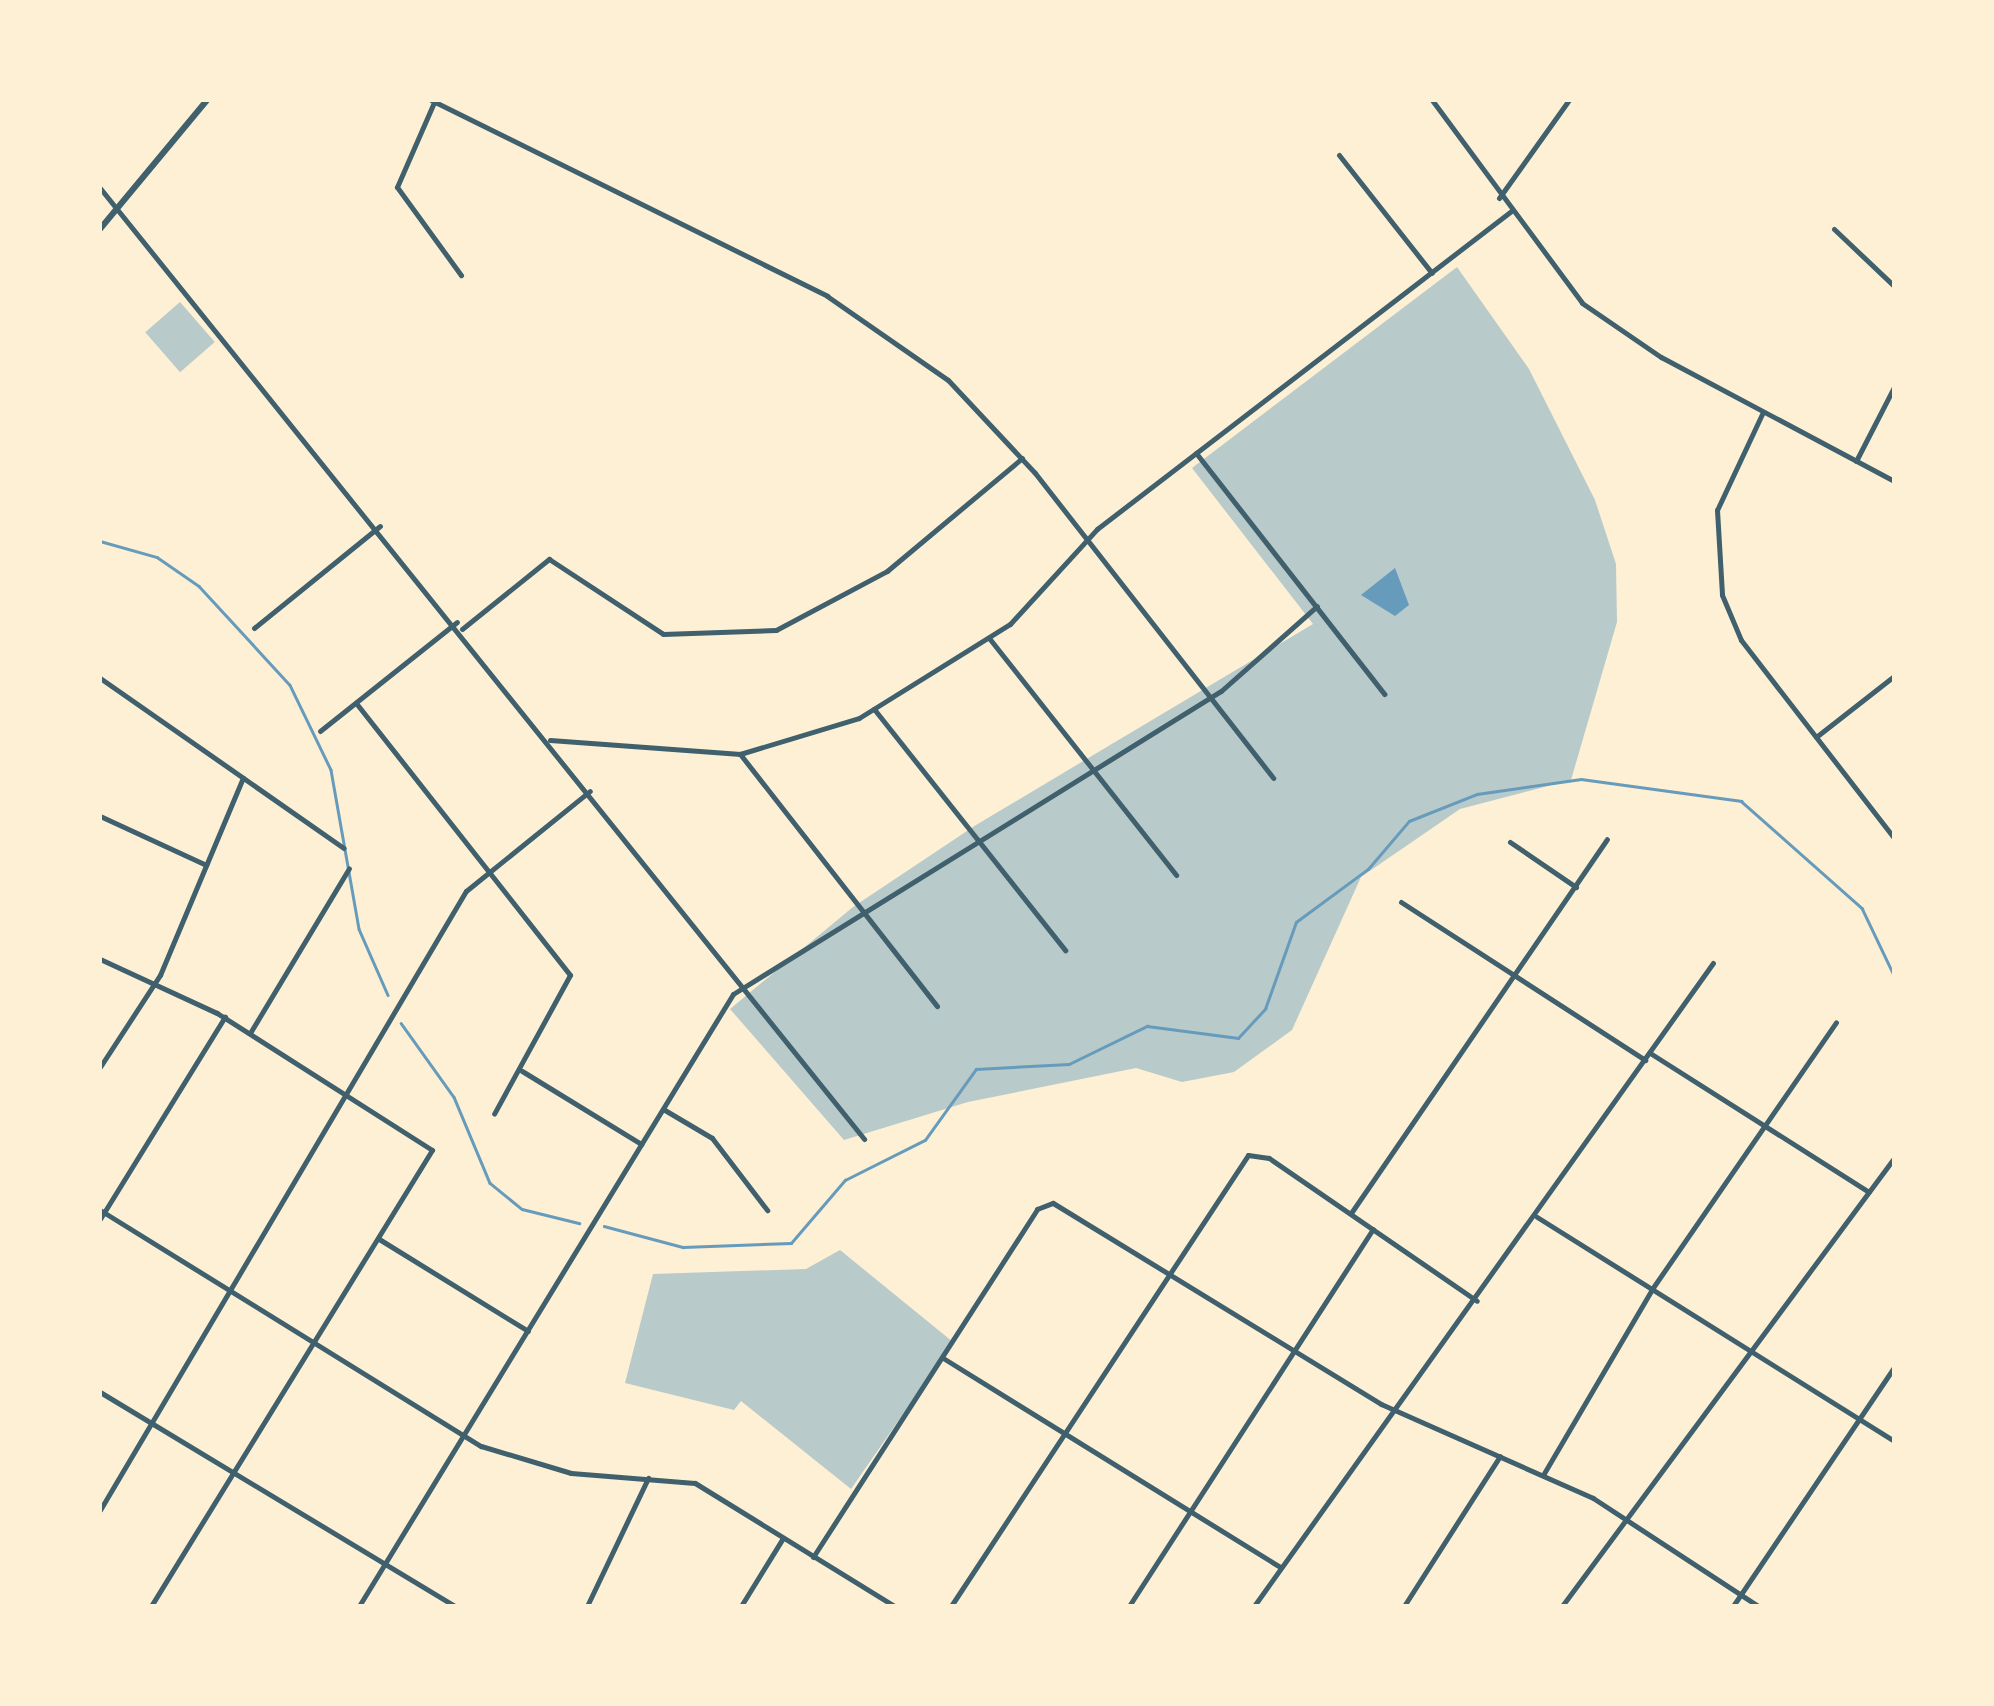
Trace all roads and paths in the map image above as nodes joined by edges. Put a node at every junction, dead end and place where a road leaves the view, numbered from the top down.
1 (207, 100) edge
2 (433, 100) edge
3 (1432, 100) edge
4 (1569, 100) edge
5 (1339, 154) dead end
6 (100, 188) edge
7 (1500, 198) junction
8 (118, 207) junction
9 (1510, 212) junction
10 (100, 228) edge
11 (1834, 229) dead end
12 (1432, 273) junction
13 (461, 275) dead end
14 (1894, 286) edge
15 (1894, 387) edge
16 (1762, 414) junction
17 (1196, 453) junction
18 (1022, 458) junction
19 (1856, 461) junction
20 (1894, 481) edge
21 (380, 526) junction
22 (1088, 540) junction
23 (1317, 606) junction
24 (459, 625) junction
25 (254, 628) dead end
26 (989, 638) junction
27 (1894, 676) edge
28 (100, 678) edge
29 (1384, 694) dead end
30 (1211, 697) junction
31 (356, 703) junction
32 (874, 709) junction
33 (320, 731) dead end
34 (1816, 737) junction
35 (550, 740) junction
36 (740, 754) junction
37 (1094, 770) junction
38 (243, 778) junction
39 (1273, 778) dead end
40 (590, 791) junction
41 (100, 816) edge
42 (1894, 838) edge
43 (1608, 839) dead end
44 (977, 840) junction
45 (1510, 842) dead end
46 (344, 848) dead end
47 (206, 865) junction
48 (349, 868) dead end
49 (490, 872) junction
50 (1176, 875) dead end
51 (1576, 887) junction
52 (1401, 902) dead end
53 (862, 910) junction
54 (1065, 950) dead end
55 (100, 959) edge
56 (1712, 963) dead end
57 (1513, 978) junction
58 (157, 981) junction
59 (743, 985) junction
60 (937, 1006) dead end
61 (225, 1018) junction
62 (1836, 1022) dead end
63 (250, 1033) junction
64 (1650, 1053) junction
65 (1645, 1060) junction
66 (100, 1067) edge
67 (522, 1071) junction
68 (347, 1092) junction
69 (663, 1109) junction
70 (494, 1114) dead end
71 (1764, 1126) junction
72 (864, 1139) dead end
73 (641, 1144) junction
74 (1894, 1158) edge
75 (1869, 1192) junction
76 (767, 1210) dead end
77 (101, 1213) edge
78 (1350, 1213) junction
79 (1537, 1217) junction
80 (1373, 1229) junction
81 (379, 1239) junction
82 (1168, 1272) junction
83 (1652, 1289) junction
84 (228, 1290) junction
85 (1477, 1301) junction
86 (528, 1332) junction
87 (315, 1344) junction
88 (1292, 1349) junction
89 (1750, 1350) junction
90 (943, 1358) junction
91 (1894, 1368) edge
92 (100, 1392) edge
93 (1392, 1409) junction
94 (1860, 1418) junction
95 (152, 1423) junction
96 (1064, 1432) junction
97 (464, 1437) junction
98 (1894, 1442) edge
99 (1500, 1456) junction
100 (235, 1473) junction
101 (1543, 1474) junction
102 (648, 1477) junction
103 (100, 1510) edge
104 (1190, 1512) junction
105 (1622, 1516) junction
106 (782, 1538) junction
107 (813, 1556) junction
108 (385, 1564) junction
109 (1281, 1567) junction
110 (1741, 1594) junction
111 (152, 1606) edge
112 (359, 1606) edge
113 (454, 1606) edge
114 (587, 1606) edge
115 (741, 1606) edge
116 (894, 1606) edge
117 (950, 1606) edge
118 (1129, 1606) edge
119 (1254, 1606) edge
120 (1404, 1606) edge
121 (1562, 1606) edge
122 (1733, 1606) edge
123 (1758, 1606) edge

1 - 8 street
2 - 13 street
2 - 18 street
3 - 7 street
4 - 7 street
5 - 12 street
6 - 8 street
7 - 9 street
8 - 10 street
8 - 21 street
9 - 12 street
9 - 16 street
11 - 14 street
12 - 17 street
15 - 19 street
16 - 19 street
16 - 34 street
17 - 22 street
17 - 23 street
18 - 22 street
18 - 24 street
19 - 20 street
21 - 24 street
21 - 25 street
22 - 26 street
22 - 30 street
23 - 29 street
23 - 30 street
24 - 31 street
24 - 35 street
26 - 32 street
26 - 37 street
27 - 34 street
28 - 38 street
30 - 37 street
30 - 39 street
31 - 33 street
31 - 49 street
32 - 36 street
32 - 44 street
34 - 42 street
35 - 36 street
35 - 40 street
36 - 53 street
37 - 44 street
37 - 50 street
38 - 46 street
38 - 47 street
40 - 49 street
40 - 59 street
41 - 47 street
43 - 51 street
44 - 53 street
44 - 54 street
45 - 51 street
47 - 58 street
48 - 63 street
49 - 67 street
49 - 68 street
51 - 57 street
52 - 57 street
53 - 59 street
53 - 60 street
55 - 58 street
56 - 64 street
57 - 65 street
57 - 78 street
58 - 61 street
58 - 66 street
59 - 69 street
59 - 72 street
61 - 63 street
61 - 77 street
62 - 71 street
63 - 68 street
64 - 65 street
64 - 71 street
65 - 79 street
67 - 70 street
67 - 73 street
68 - 81 street
68 - 84 street
69 - 73 street
69 - 76 street
71 - 75 street
71 - 83 street
73 - 86 street
74 - 75 street
75 - 89 street
77 - 84 street
78 - 80 street
78 - 82 street
79 - 83 street
79 - 85 street
80 - 85 street
80 - 88 street
81 - 86 street
81 - 87 street
82 - 88 street
82 - 90 street
82 - 96 street
83 - 89 street
83 - 101 street
84 - 87 street
84 - 95 street
85 - 93 street
86 - 97 street
87 - 97 street
87 - 100 street
88 - 93 street
88 - 104 street
89 - 94 street
89 - 105 street
90 - 96 street
90 - 107 street
91 - 94 street
92 - 95 street
93 - 99 street
93 - 109 street
94 - 98 street
94 - 110 street
95 - 100 street
95 - 103 street
96 - 104 street
96 - 117 street
97 - 102 street
97 - 108 street
99 - 101 street
99 - 120 street
100 - 108 street
100 - 111 street
101 - 105 street
102 - 106 street
102 - 114 street
104 - 109 street
104 - 118 street
105 - 110 street
105 - 121 street
106 - 107 street
106 - 115 street
107 - 116 street
108 - 112 street
108 - 113 street
109 - 119 street
110 - 122 street
110 - 123 street

